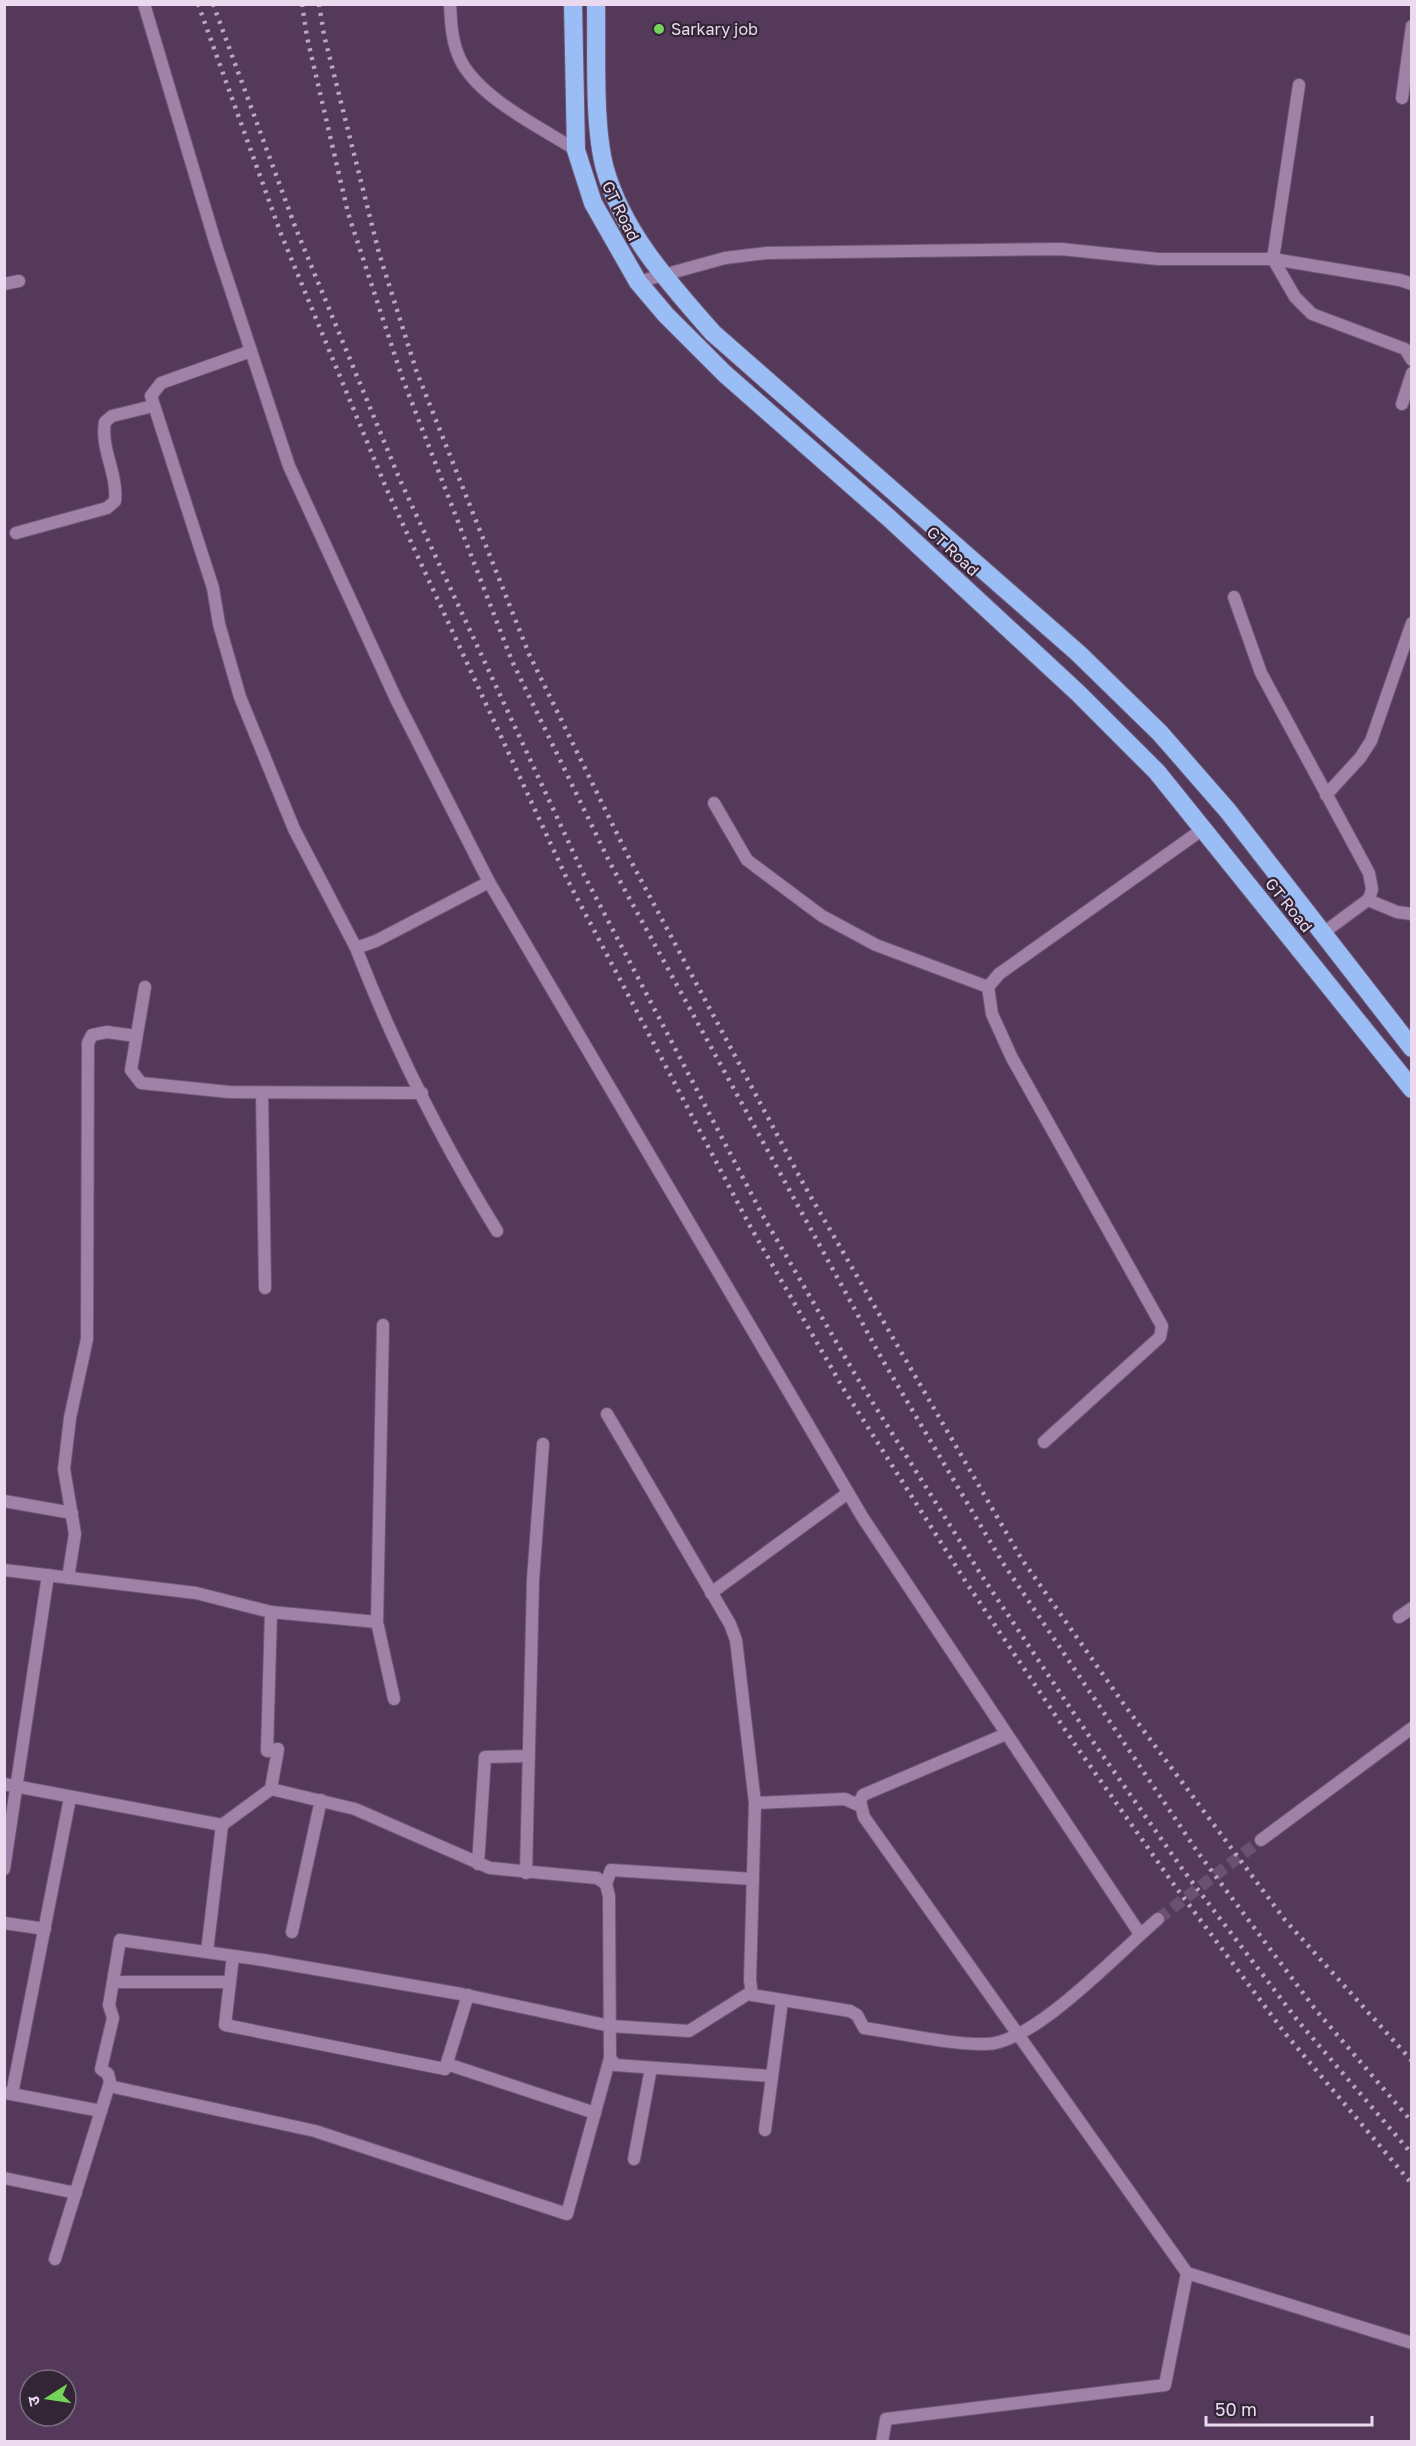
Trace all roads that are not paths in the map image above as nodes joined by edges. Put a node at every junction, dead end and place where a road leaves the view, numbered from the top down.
1 (144, 4) edge
2 (450, 4) edge
3 (573, 4) edge
4 (596, 4) edge
5 (1412, 26) edge
6 (1299, 85) dead end
7 (1402, 98) dead end
8 (576, 150) junction
9 (1273, 259) junction
10 (663, 276) junction
11 (19, 281) dead end
12 (638, 282) junction
13 (4, 284) edge
14 (1412, 284) edge
15 (251, 351) junction
16 (1412, 360) edge
17 (1412, 373) edge
18 (1402, 404) dead end
19 (153, 406) junction
20 (905, 502) junction
21 (889, 518) junction
22 (16, 533) dead end
23 (1234, 597) dead end
24 (1412, 623) edge
25 (1178, 754) junction
26 (1157, 772) junction
27 (1326, 795) junction
28 (714, 803) dead end
29 (1203, 829) junction
30 (489, 882) junction
31 (1368, 900) junction
32 (1412, 914) edge
33 (1323, 933) junction
34 (356, 948) junction
35 (145, 987) dead end
36 (988, 987) junction
37 (136, 1036) junction
38 (1412, 1048) edge
39 (1412, 1089) edge
40 (262, 1093) junction
41 (422, 1093) junction
42 (497, 1231) dead end
43 (265, 1288) dead end
44 (383, 1325) dead end
45 (607, 1414) dead end
46 (1044, 1442) dead end
47 (543, 1444) dead end
48 (848, 1493) junction
49 (4, 1501) edge
50 (72, 1513) junction
51 (4, 1570) edge
52 (48, 1575) junction
53 (68, 1578) junction
54 (711, 1593) junction
55 (1412, 1608) edge
56 (271, 1612) junction
57 (1399, 1617) dead end
58 (377, 1622) junction
59 (394, 1699) dead end
60 (1412, 1728) edge
61 (1006, 1734) junction
62 (528, 1756) junction
63 (10, 1786) edge
64 (271, 1789) junction
65 (70, 1798) junction
66 (321, 1800) junction
67 (755, 1803) junction
68 (860, 1806) junction
69 (222, 1825) junction
70 (1261, 1840) tunnel mouth
71 (478, 1864) junction
72 (4, 1869) edge
73 (526, 1873) junction
74 (753, 1878) junction
75 (606, 1884) junction
76 (1158, 1919) tunnel mouth
77 (4, 1923) edge
78 (45, 1929) junction
79 (292, 1932) dead end
80 (1140, 1934) junction
81 (207, 1952) junction
82 (233, 1956) junction
83 (113, 1982) junction
84 (230, 1982) junction
85 (751, 1992) junction
86 (468, 1995) junction
87 (782, 2001) junction
88 (610, 2026) junction
89 (1016, 2035) junction
90 (610, 2058) junction
91 (447, 2064) junction
92 (651, 2068) junction
93 (770, 2076) junction
94 (109, 2086) junction
95 (8, 2093) edge
96 (101, 2111) junction
97 (595, 2114) junction
98 (765, 2130) dead end
99 (634, 2159) dead end
100 (4, 2178) edge
101 (76, 2193) junction
102 (55, 2259) dead end
103 (1187, 2273) junction
104 (1412, 2343) edge
105 (882, 2442) edge

1 - 15 street
2 - 8 street
3 - 8 highway, GT Road
4 - 10 highway, GT Road
5 - 7 street
6 - 9 street
8 - 12 highway, GT Road
9 - 10 street
9 - 14 street
9 - 16 street
10 - 12 street
10 - 20 highway, GT Road
11 - 13 street
12 - 21 highway, GT Road
15 - 19 street
15 - 30 street
17 - 18 street
19 - 22 street
19 - 34 street
20 - 21 highway
20 - 25 highway, GT Road
21 - 26 highway, GT Road
23 - 27 street
24 - 27 street
25 - 26 highway
25 - 33 highway, GT Road
26 - 29 highway, GT Road
27 - 31 street
28 - 36 street
29 - 36 street
29 - 39 highway, GT Road
30 - 34 street
30 - 48 street
31 - 32 street
31 - 33 street
33 - 38 highway, GT Road
34 - 41 street
35 - 37 street
36 - 46 street
37 - 40 street
37 - 50 street
40 - 41 street
40 - 43 street
41 - 42 street
44 - 58 street
45 - 54 street
47 - 62 street
48 - 54 street
48 - 61 street
49 - 50 street
50 - 53 street
51 - 52 street
52 - 53 street
52 - 63 street
53 - 56 street
54 - 67 street
55 - 57 street
56 - 58 street
56 - 64 street
58 - 59 street
60 - 70 street
61 - 68 street
61 - 80 street
62 - 71 street
62 - 73 street
63 - 65 street
63 - 72 street
64 - 66 street
64 - 69 street
65 - 69 street
65 - 78 street
66 - 71 street
66 - 79 street
67 - 68 street
67 - 74 street
68 - 89 street
69 - 81 street
71 - 73 street
73 - 75 street
74 - 75 street
74 - 85 street
75 - 88 street
76 - 80 street
77 - 78 street
78 - 95 street
80 - 89 street
81 - 82 street
81 - 83 street
82 - 84 street
82 - 86 street
83 - 84 street
83 - 94 street
84 - 91 street
85 - 87 street
85 - 88 street
86 - 88 street
86 - 91 street
87 - 89 street
87 - 93 street
88 - 90 street
89 - 103 street
90 - 92 street
90 - 97 street
91 - 97 street
92 - 93 street
92 - 99 street
93 - 98 street
94 - 96 street
94 - 97 street
95 - 96 street
96 - 101 street
100 - 101 street
101 - 102 street
103 - 104 street
103 - 105 street

